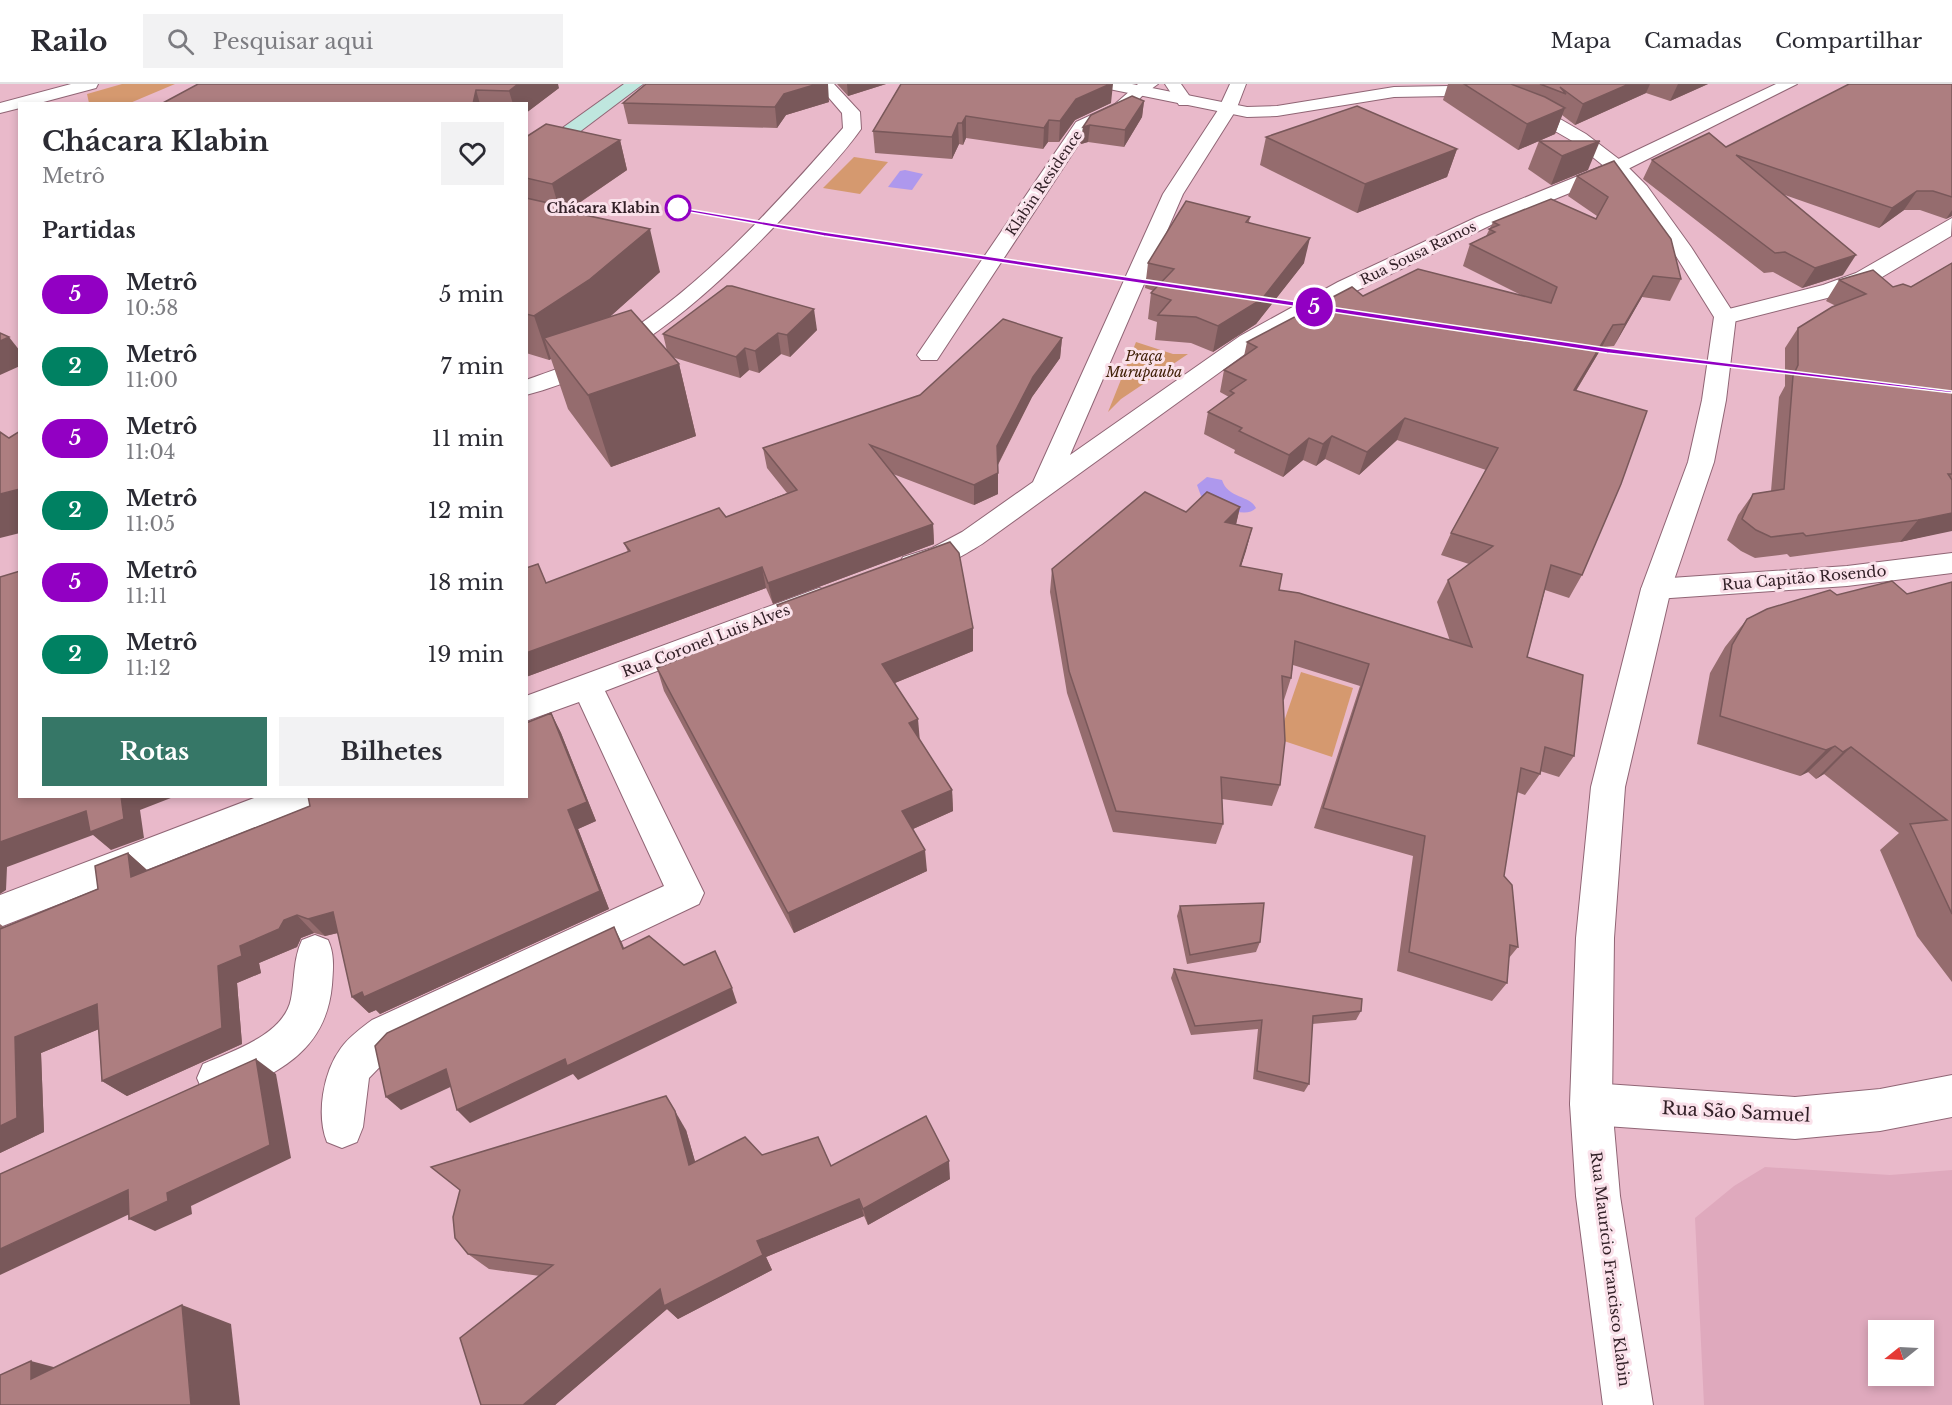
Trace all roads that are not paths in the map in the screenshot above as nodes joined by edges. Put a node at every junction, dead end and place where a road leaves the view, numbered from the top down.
1 (90, 84) edge
2 (635, 84) edge
3 (825, 84) edge
4 (1109, 84) edge
5 (1173, 84) edge
6 (1238, 84) edge
7 (1789, 84) edge
8 (1144, 87) edge
9 (1400, 88) edge
10 (1461, 89) edge
11 (1185, 101) junction
12 (22, 102) edge
13 (18, 103) edge
14 (0, 108) edge
15 (1227, 110) junction
16 (528, 163) edge
17 (1617, 166) junction
18 (1952, 224) edge
19 (1725, 317) junction
20 (929, 355) dead end
21 (528, 387) edge
22 (1043, 488) junction
23 (1952, 563) edge
24 (891, 572) edge
25 (850, 586) edge
26 (1656, 589) junction
27 (587, 686) junction
28 (528, 708) edge
29 (293, 798) edge
30 (0, 911) edge
31 (315, 952) dead end
32 (185, 1093) edge
33 (1952, 1096) edge
34 (1591, 1104) junction
35 (342, 1126) dead end
36 (1628, 1405) edge

1 - 12 street
2 - 16 main road
3 - 21 street
4 - 8 street
5 - 11 street
6 - 15 street
7 - 17 street, Rua Sousa Ramos
8 - 11 street
8 - 20 street, Klabin Residence
9 - 10 street
9 - 15 street
10 - 17 street
11 - 15 street
13 - 14 street
15 - 22 street
17 - 19 street
17 - 22 street, Rua Sousa Ramos
18 - 19 street
19 - 26 street, Rua Maurício Francisco Klabin
22 - 24 street
23 - 26 street, Rua Capitão Rosendo
25 - 27 street, Rua Coronel Luis Alves
26 - 34 street, Rua Maurício Francisco Klabin
27 - 28 street, Rua Coronel Luis Alves
27 - 35 street
29 - 30 street
31 - 32 street
33 - 34 street, Rua São Samuel
34 - 36 street, Rua Maurício Francisco Klabin

